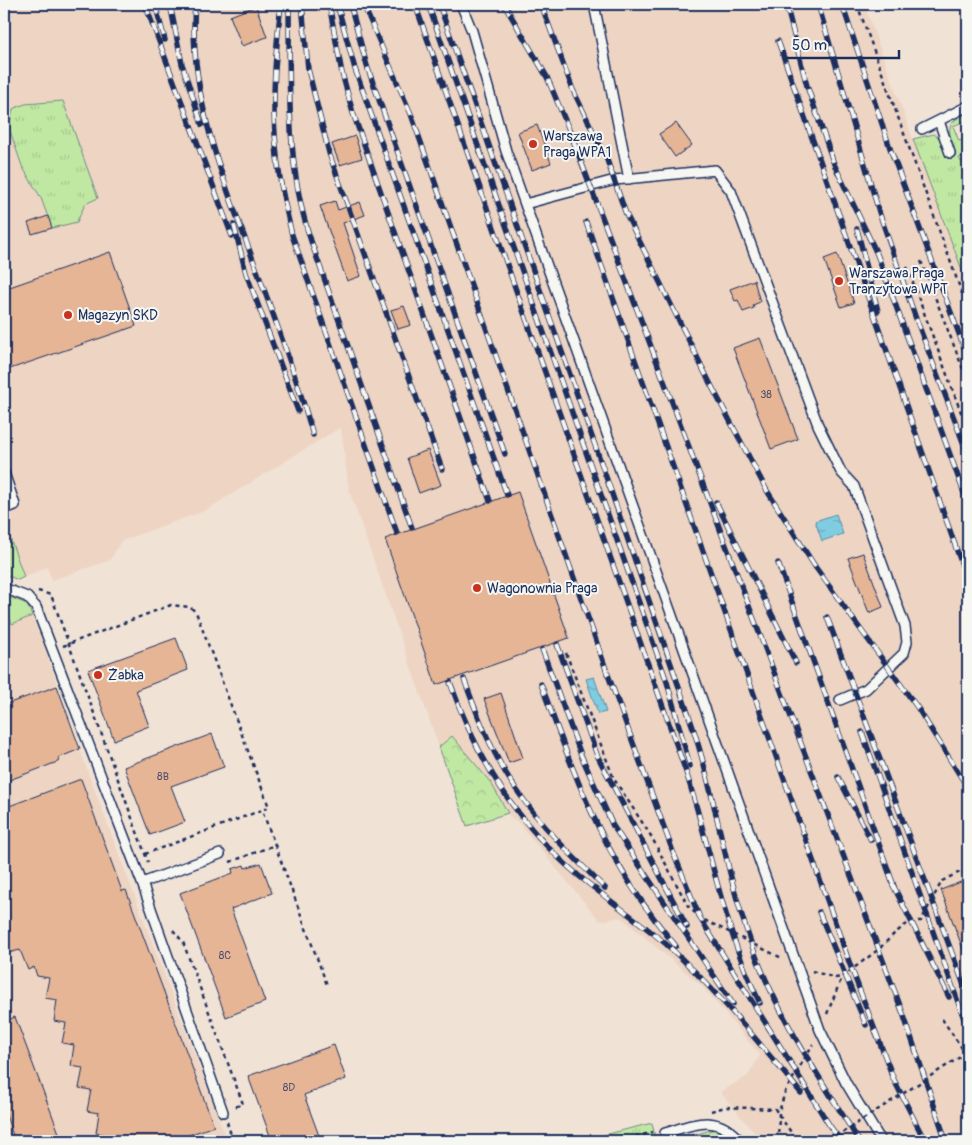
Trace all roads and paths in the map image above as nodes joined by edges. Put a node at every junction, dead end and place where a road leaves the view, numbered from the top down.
1 (461, 4) edge
2 (594, 4) edge
3 (857, 4) edge
4 (968, 106) edge
5 (939, 121) junction
6 (922, 129) dead end
7 (950, 154) dead end
8 (628, 179) junction
9 (525, 204) junction
10 (921, 261) dead end
11 (906, 267) dead end
12 (968, 310) edge
13 (968, 382) edge
14 (968, 431) edge
15 (4, 473) edge
16 (4, 510) edge
17 (4, 588) edge
18 (37, 590) dead end
19 (69, 644) junction
20 (53, 650) junction
21 (566, 653) dead end
22 (840, 700) dead end
23 (262, 810) junction
24 (275, 845) junction
25 (146, 854) junction
26 (220, 854) dead end
27 (221, 865) dead end
28 (968, 868) edge
29 (154, 878) junction
30 (142, 883) junction
31 (170, 922) dead end
32 (797, 964) junction
33 (842, 978) junction
34 (327, 985) dead end
35 (942, 1019) dead end
36 (820, 1030) junction
37 (966, 1053) edge
38 (223, 1112) junction
39 (707, 1112) dead end
40 (779, 1112) junction
41 (661, 1132) joint
42 (233, 1141) edge
43 (620, 1141) edge
44 (740, 1141) edge
45 (778, 1141) edge
46 (797, 1141) edge
47 (829, 1141) edge
48 (881, 1141) edge

1 - 9 lane
2 - 8 lane
3 - 12 path
4 - 5 lane
5 - 6 lane
5 - 7 lane
8 - 9 lane
8 - 22 lane
9 - 32 lane
10 - 13 path
11 - 14 path
15 - 16 lane
17 - 20 lane
18 - 19 path
19 - 20 path
19 - 23 path
19 - 25 path
20 - 30 lane
21 - 32 path
23 - 24 path
23 - 25 path
24 - 27 path
24 - 34 path
25 - 29 path
26 - 29 lane
28 - 33 path
29 - 30 lane
30 - 38 lane
31 - 38 path
32 - 33 path
32 - 36 lane
33 - 36 path
35 - 37 path
36 - 40 path
36 - 48 lane
37 - 47 path, bridge
38 - 42 path
39 - 40 path
40 - 45 path
40 - 46 path
41 - 43 path
41 - 44 lane

